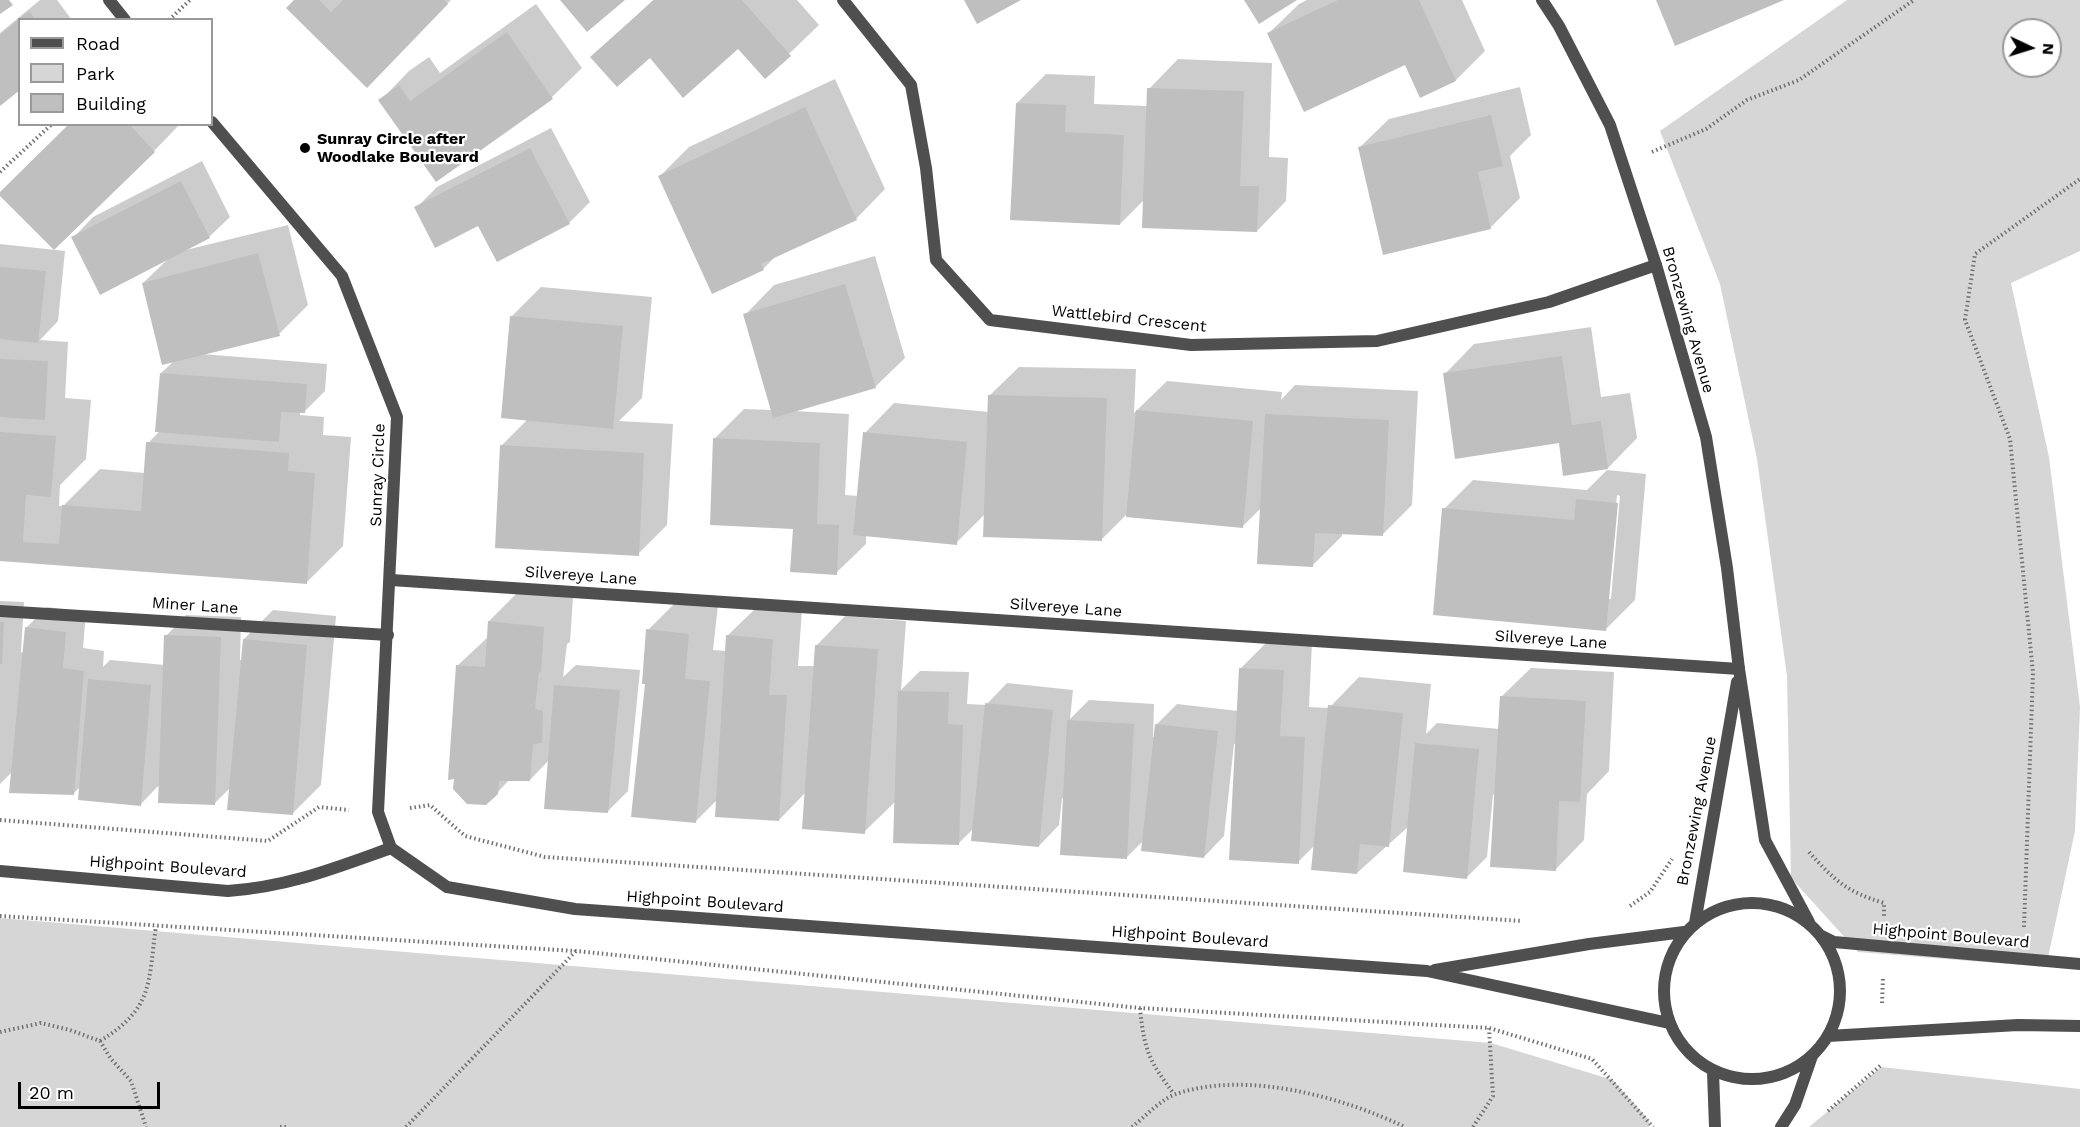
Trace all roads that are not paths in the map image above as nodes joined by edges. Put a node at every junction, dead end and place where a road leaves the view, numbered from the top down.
1 (109, 0) edge
2 (843, 0) edge
3 (1542, 0) edge
4 (123, 18) edge
5 (213, 123) edge
6 (1656, 265) junction
7 (391, 580) junction
8 (0, 611) edge
9 (388, 635) junction
10 (1739, 669) junction
11 (391, 848) junction
12 (0, 872) edge
13 (1809, 922) junction
14 (1695, 923) junction
15 (1684, 932) junction
16 (1821, 935) junction
17 (2080, 964) edge
18 (1428, 971) junction
19 (1669, 1023) junction
20 (2080, 1026) edge
21 (1828, 1036) junction
22 (1812, 1056) junction
23 (1713, 1072) junction
24 (1715, 1127) edge
25 (1781, 1127) edge

1 - 4 street
2 - 6 street, Wattlebird Crescent
3 - 6 street, Bronzewing Avenue
5 - 7 street, Sunray Circle
6 - 10 street, Bronzewing Avenue
7 - 9 street, Sunray Circle
7 - 10 street, Silvereye Lane
8 - 9 street, Miner Lane
9 - 11 street, Sunray Circle
10 - 13 street, Bronzewing Avenue
10 - 14 street, Bronzewing Avenue
11 - 12 street, Highpoint Boulevard
11 - 18 street, Highpoint Boulevard
13 - 14 street
13 - 16 street
14 - 15 street
15 - 18 street, Highpoint Boulevard
15 - 19 street
16 - 17 street, Highpoint Boulevard
16 - 21 street
18 - 19 street, Highpoint Boulevard
19 - 23 street
20 - 21 street
21 - 22 street
22 - 23 street
22 - 25 street
23 - 24 street

